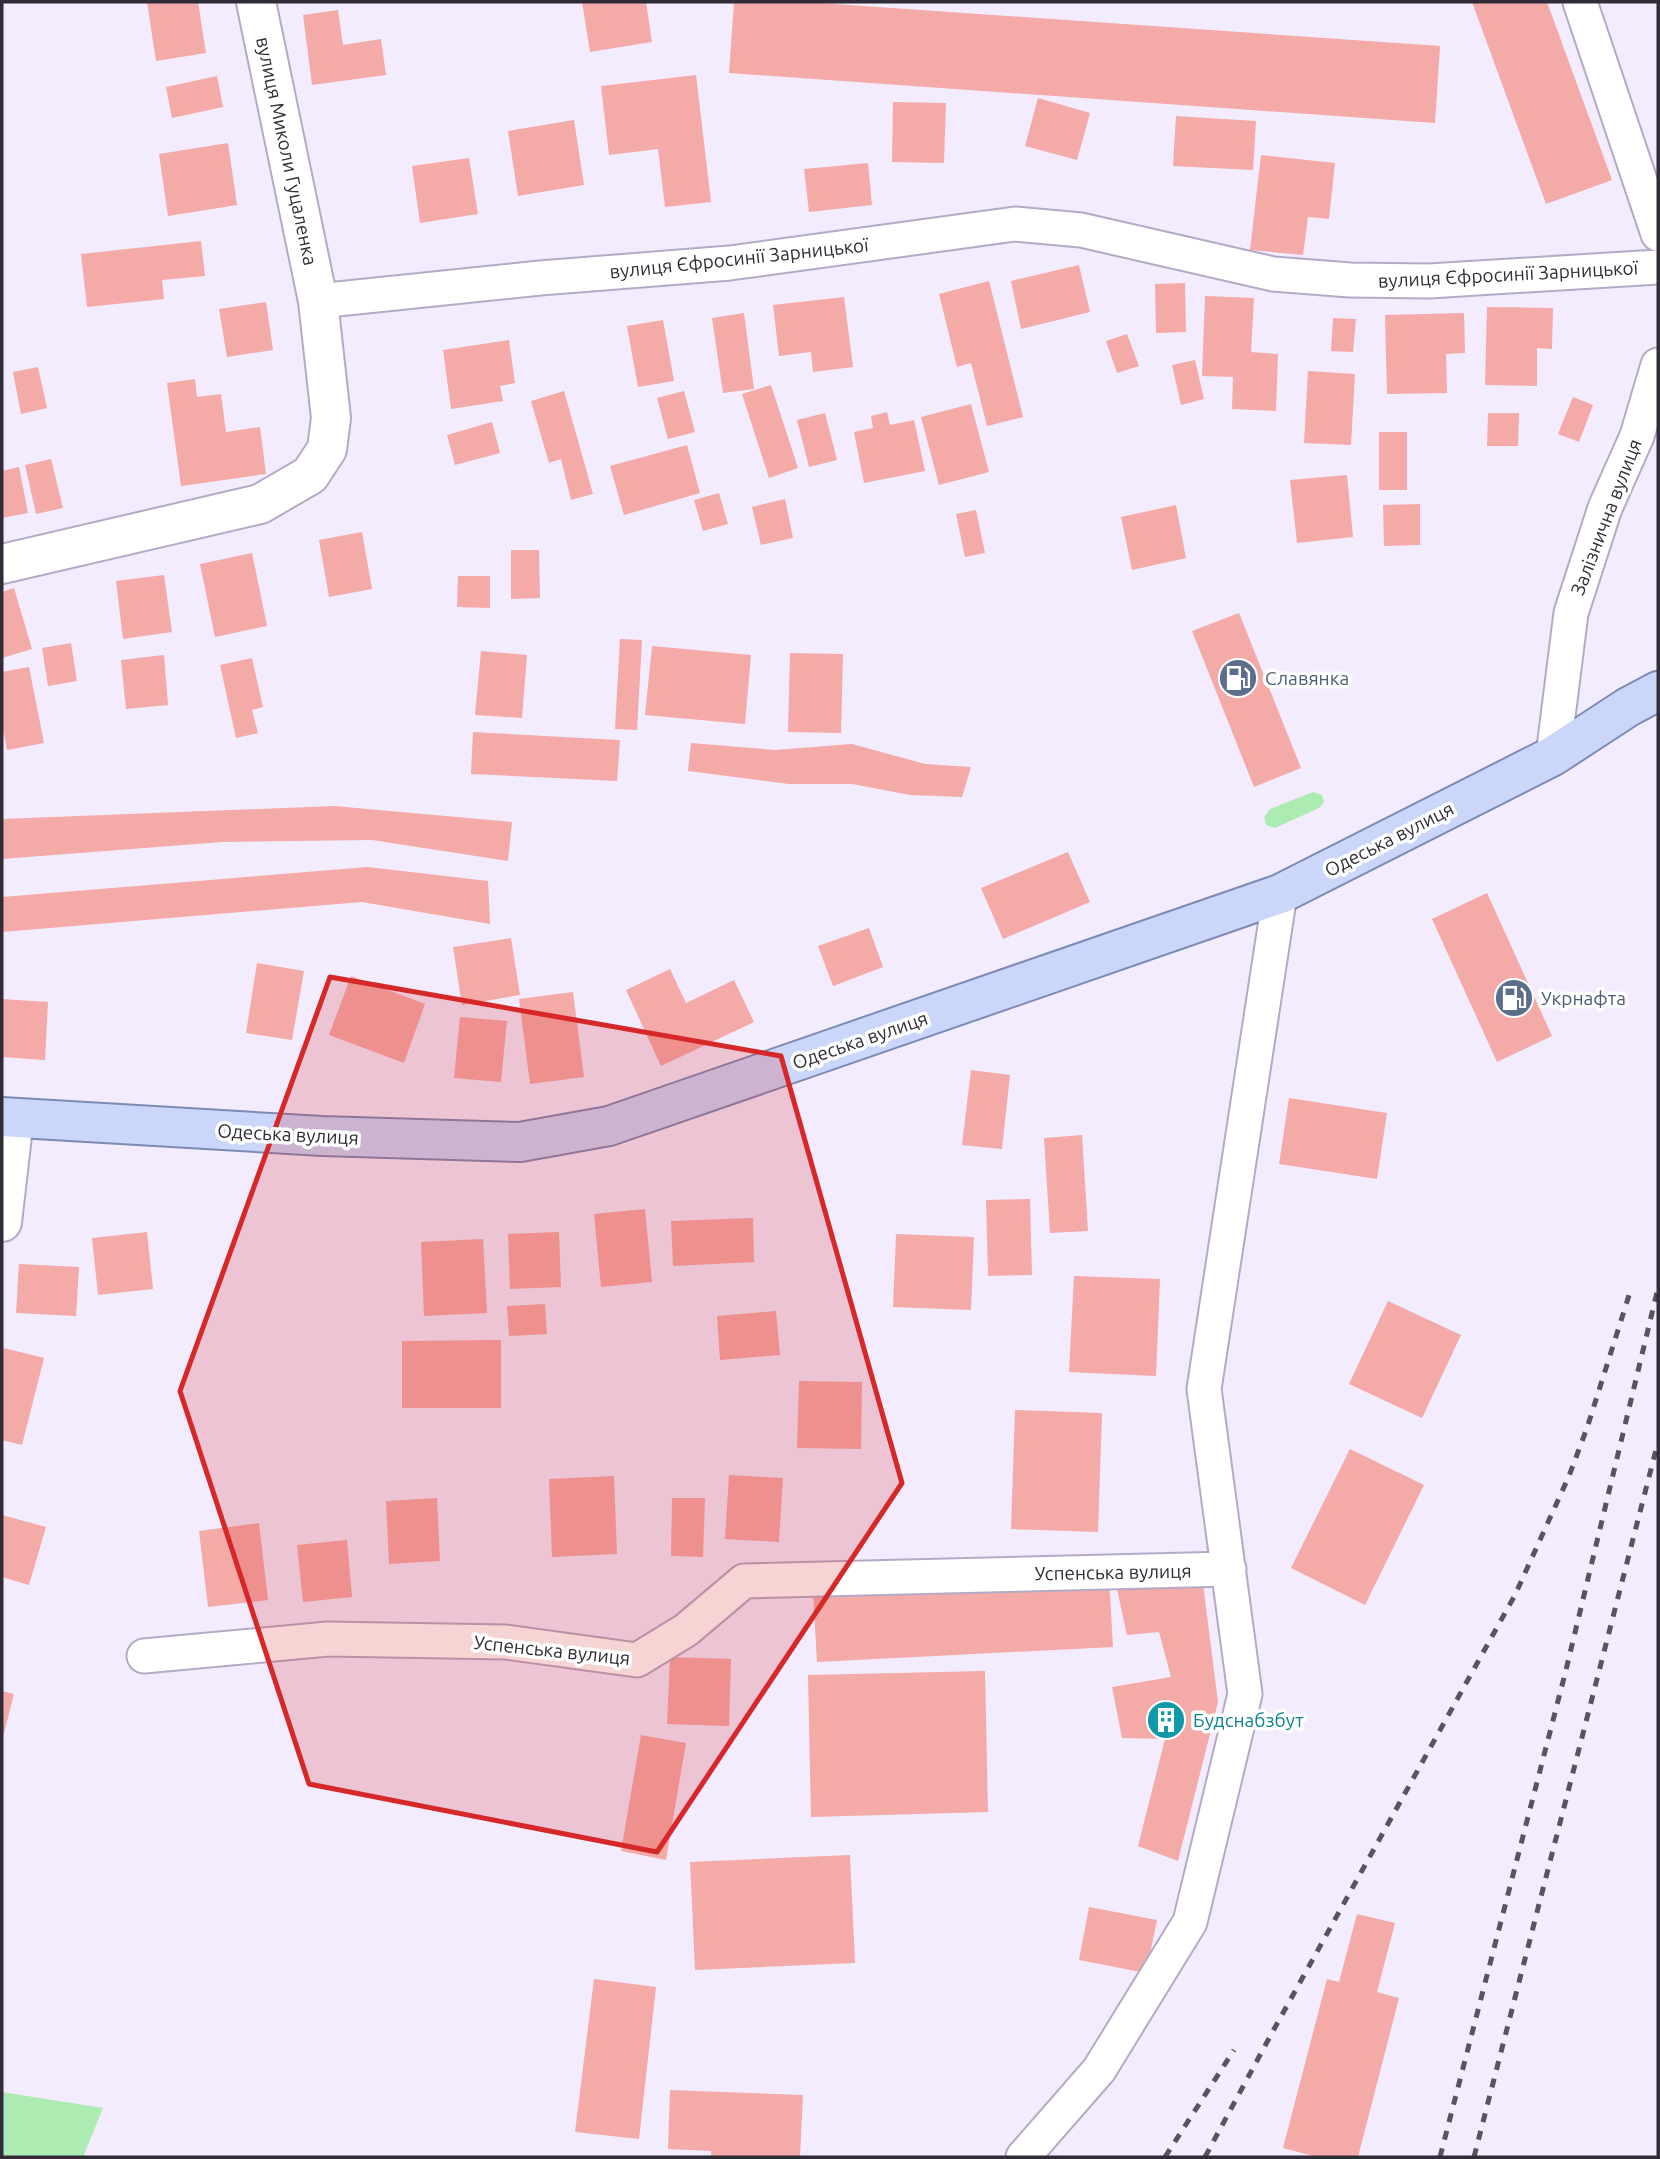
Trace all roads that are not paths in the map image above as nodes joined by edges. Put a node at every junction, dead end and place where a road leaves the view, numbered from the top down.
1 (256, 2) edge
2 (1580, 2) edge
3 (1658, 234) edge
4 (1658, 267) edge
5 (318, 301) junction
6 (1658, 365) edge
7 (2, 564) edge
8 (1658, 691) edge
9 (1553, 756) junction
10 (1280, 894) junction
11 (8, 1118) edge
12 (2, 1222) edge
13 (1229, 1569) junction
14 (144, 1656) dead end
15 (1023, 2157) edge

1 - 5 street, вулиця Миколи Гуцаленка
2 - 3 street
4 - 5 street, вулиця Єфросинії Зарницької
5 - 7 street
6 - 9 street, Залізнична вулиця
8 - 9 main road, Одеська вулиця
9 - 10 main road, Одеська вулиця
10 - 11 main road, Одеська вулиця
10 - 13 street
11 - 12 street
13 - 14 street, Успенська вулиця
13 - 15 street

